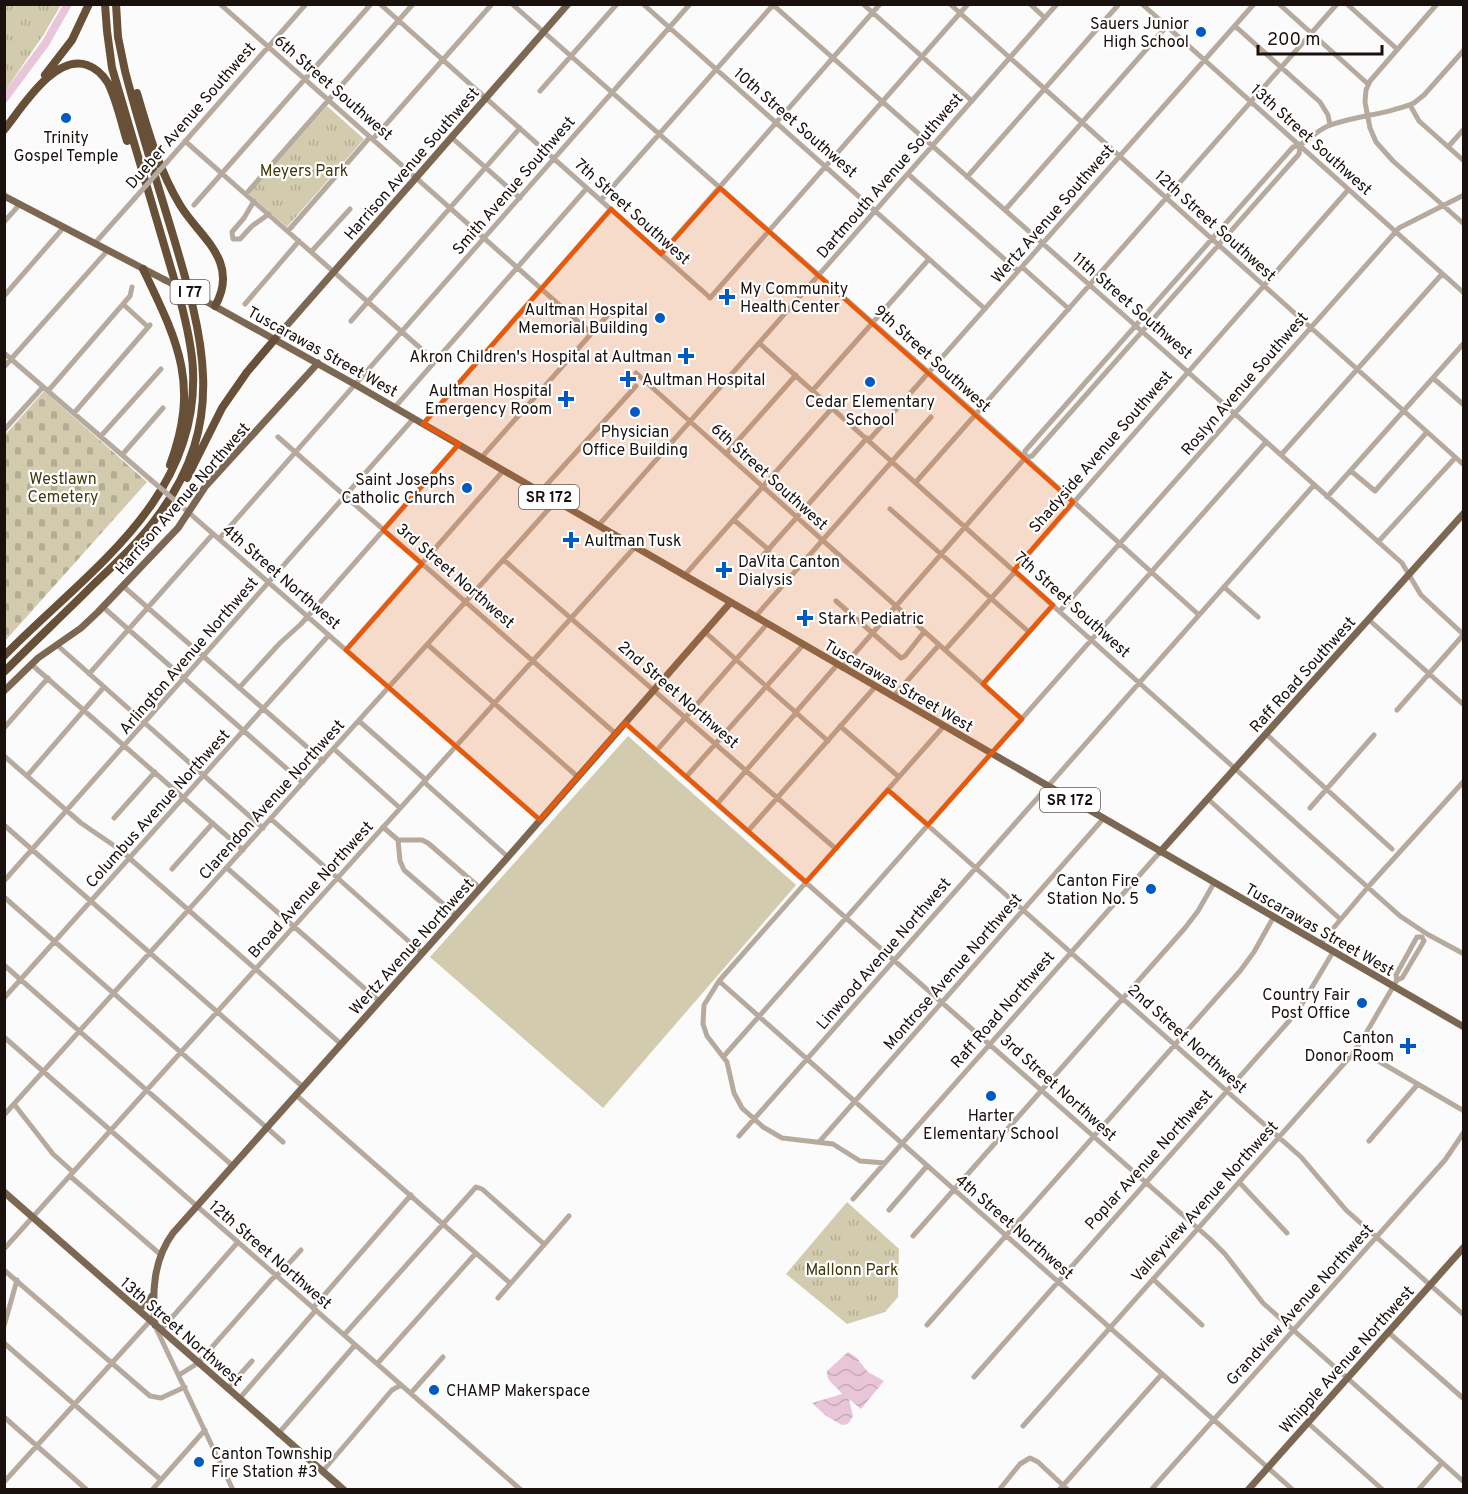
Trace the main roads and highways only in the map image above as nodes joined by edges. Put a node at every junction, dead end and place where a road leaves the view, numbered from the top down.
1 (89, 4) edge
2 (105, 4) edge
3 (116, 4) edge
4 (568, 4) edge
5 (120, 47) junction
6 (4, 123) edge
7 (4, 130) edge
8 (4, 196) edge
9 (159, 228) junction
10 (143, 269) junction
11 (215, 306) junction
12 (275, 339) junction
13 (318, 363) junction
14 (1464, 513) edge
15 (136, 526) junction
16 (117, 562) junction
17 (730, 603) junction
18 (4, 657) edge
19 (4, 672) edge
20 (4, 691) edge
21 (1160, 852) junction
22 (1464, 1027) edge
23 (4, 1192) edge
24 (1464, 1247) edge
25 (154, 1294) junction
26 (130, 1304) junction
27 (152, 1323) junction
28 (344, 1490) edge
29 (1248, 1490) edge

1 - 6 highway
2 - 9 highway, I 77
3 - 5 highway, I 77
4 - 12 main road, Harrison Avenue Southwest
5 - 11 highway
5 - 16 highway, I 77
7 - 9 highway
8 - 10 main road, Tuscarawas Street West / SR 172
9 - 15 highway, I 77
10 - 11 main road, Tuscarawas Street West / SR 172, bridge
10 - 15 highway
11 - 12 main road, Tuscarawas Street West / SR 172
12 - 13 main road, Tuscarawas Street West / SR 172
12 - 16 highway
13 - 17 main road, Tuscarawas Street West / SR 172
13 - 20 main road, Harrison Avenue Northwest
14 - 21 main road, Raff Road Southwest
15 - 18 highway, I 77
16 - 19 highway, I 77
17 - 21 main road, Tuscarawas Street West / SR 172
17 - 25 main road, Wertz Avenue Northwest
21 - 22 main road, Tuscarawas Street West / SR 172
23 - 26 main road, 13th Street Northwest
24 - 29 main road, Whipple Avenue Northwest
25 - 26 main road
25 - 27 main road, Wertz Avenue Northwest
26 - 27 main road, 13th Street Northwest
27 - 28 main road, 13th Street Northwest

